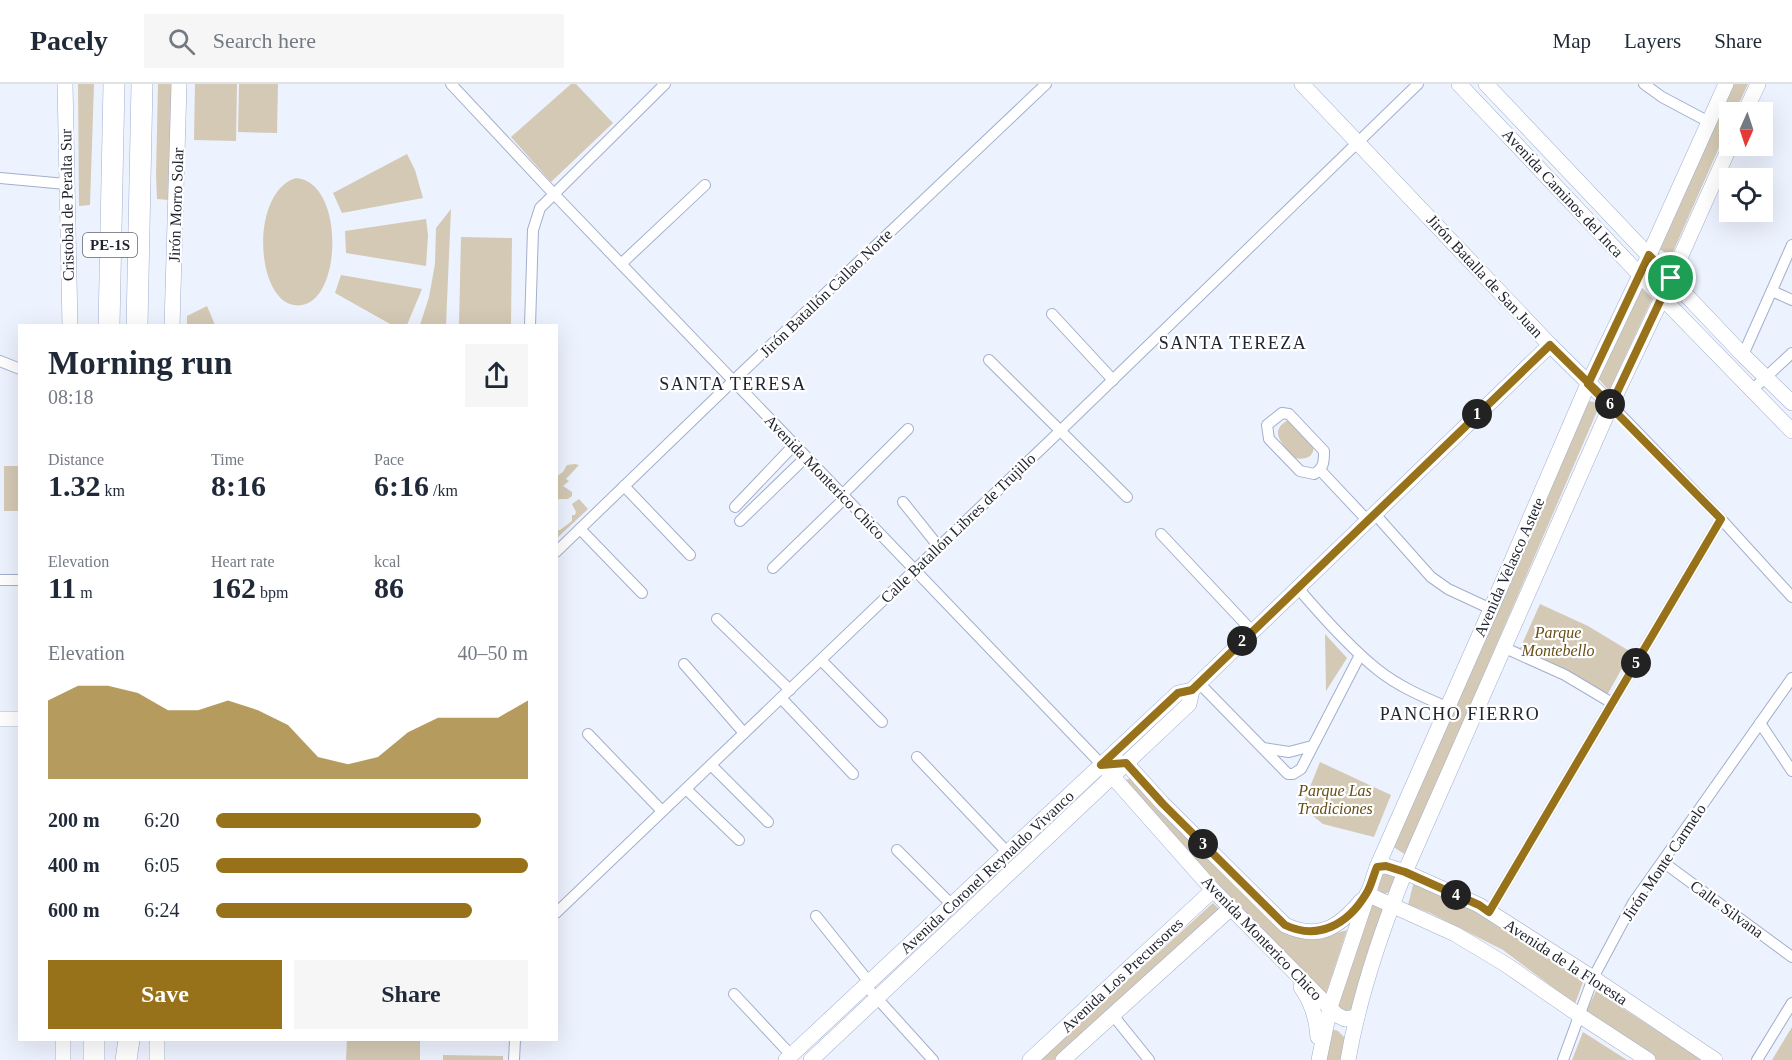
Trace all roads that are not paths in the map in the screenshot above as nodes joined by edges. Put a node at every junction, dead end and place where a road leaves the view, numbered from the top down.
1 (65, 84) edge
2 (114, 84) edge
3 (142, 84) edge
4 (179, 84) edge
5 (451, 84) edge
6 (665, 84) edge
7 (1046, 84) edge
8 (1302, 84) edge
9 (1418, 84) edge
10 (1460, 84) edge
11 (1486, 84) edge
12 (1644, 84) edge
13 (1726, 84) edge
14 (1758, 84) edge
15 (1750, 102) edge
16 (1709, 122) junction
17 (1357, 142) junction
18 (1726, 156) edge
19 (0, 178) edge
20 (66, 184) junction
21 (705, 185) dead end
22 (553, 193) junction
23 (1792, 245) edge
24 (1649, 255) junction
25 (621, 264) junction
26 (1640, 275) junction
27 (1671, 278) junction
28 (1772, 291) junction
29 (1662, 298) junction
30 (1792, 300) edge
31 (1052, 314) dead end
32 (70, 324) edge
33 (109, 324) edge
34 (137, 324) edge
35 (172, 324) edge
36 (530, 324) edge
37 (1550, 345) junction
38 (1792, 353) edge
39 (1743, 354) junction
40 (989, 360) dead end
41 (0, 361) edge
42 (18, 368) edge
43 (1767, 377) junction
44 (1113, 380) junction
45 (733, 381) junction
46 (1588, 384) junction
47 (1752, 390) junction
48 (1792, 403) edge
49 (1611, 405) junction
50 (908, 429) dead end
51 (1060, 431) junction
52 (1792, 431) edge
53 (794, 445) junction
54 (806, 457) junction
55 (1320, 470) junction
56 (624, 486) junction
57 (843, 497) junction
58 (1128, 497) dead end
59 (903, 502) dead end
60 (735, 507) dead end
61 (1370, 516) junction
62 (1721, 519) junction
63 (740, 521) dead end
64 (580, 530) junction
65 (1161, 534) dead end
66 (939, 547) junction
67 (558, 550) edge
68 (690, 555) dead end
69 (773, 568) dead end
70 (915, 570) junction
71 (0, 580) edge
72 (18, 580) edge
73 (1297, 587) junction
74 (642, 593) dead end
75 (1792, 597) edge
76 (1491, 609) junction
77 (717, 619) dead end
78 (1252, 631) junction
79 (1505, 648) junction
80 (1360, 655) junction
81 (821, 660) junction
82 (684, 664) dead end
83 (1792, 678) edge
84 (1195, 687) junction
85 (790, 690) junction
86 (781, 698) junction
87 (1612, 703) junction
88 (1447, 707) junction
89 (0, 719) edge
90 (18, 719) edge
91 (882, 722) dead end
92 (1760, 723) junction
93 (744, 733) junction
94 (588, 734) dead end
95 (1312, 746) junction
96 (1261, 747) junction
97 (917, 757) dead end
98 (1126, 763) junction
99 (711, 765) junction
100 (1101, 765) junction
101 (1792, 771) edge
102 (853, 774) dead end
103 (1113, 776) junction
104 (686, 789) junction
105 (662, 811) junction
106 (768, 822) dead end
107 (739, 840) dead end
108 (897, 850) dead end
109 (1008, 853) junction
110 (1663, 862) junction
111 (1377, 867) junction
112 (1405, 872) junction
113 (1213, 890) junction
114 (1367, 894) junction
115 (558, 901) edge
116 (569, 901) junction
117 (1392, 904) junction
118 (952, 905) junction
119 (1231, 908) junction
120 (558, 911) edge
121 (1489, 912) junction
122 (816, 916) dead end
123 (1274, 951) junction
124 (1792, 957) edge
125 (1593, 978) junction
126 (868, 984) junction
127 (734, 994) dead end
128 (877, 998) junction
129 (1792, 1003) edge
130 (1330, 1007) junction
131 (1112, 1014) junction
132 (1579, 1016) junction
133 (1357, 1017) junction
134 (63, 1041) edge
135 (94, 1041) edge
136 (123, 1041) edge
137 (129, 1041) edge
138 (157, 1041) edge
139 (515, 1041) edge
140 (789, 1058) edge
141 (1319, 1058) edge
142 (63, 1060) edge
143 (94, 1060) edge
144 (125, 1060) edge
145 (157, 1060) edge
146 (514, 1060) edge
147 (811, 1060) edge
148 (933, 1060) edge
149 (1030, 1060) edge
150 (1063, 1060) edge
151 (1149, 1060) edge
152 (1348, 1060) edge
153 (1563, 1060) edge
154 (1648, 1060) edge
155 (1715, 1060) edge
156 (1757, 1060) edge

1 - 20 street, Cristobal de Peralta Sur
2 - 33 highway, PE-1S
3 - 34 highway, PE-1S
4 - 35 street, Jirón Morro Solar
5 - 22 street, Avenida Monterico Chico
6 - 22 street
7 - 45 street, Jirón Batallón Callao Norte
8 - 17 street, Jirón Batalla de San Juan
9 - 17 street, Calle Batallón Libres de Trujillo
10 - 26 street, Avenida Caminos del Inca
11 - 24 street, Avenida Caminos del Inca
12 - 16 street
13 - 16 street, Avenida Velasco Astete
14 - 15 street
16 - 24 street, Avenida Velasco Astete
17 - 37 street, Jirón Batalla de San Juan
17 - 44 street, Calle Batallón Libres de Trujillo
18 - 27 street, Avenida Velasco Astete
19 - 20 street
20 - 32 street, Cristobal de Peralta Sur
21 - 25 street
22 - 25 street, Avenida Monterico Chico
22 - 36 street
23 - 28 street
24 - 26 street, Avenida Velasco Astete
24 - 27 street, Avenida Caminos del Inca
25 - 45 street, Avenida Monterico Chico
26 - 29 street, Avenida Caminos del Inca
26 - 46 street, Avenida Velasco Astete
27 - 29 street, Avenida Velasco Astete
27 - 39 street, Avenida Caminos del Inca
28 - 30 street
28 - 39 street
29 - 47 street, Avenida Caminos del Inca
29 - 49 street, Avenida Velasco Astete
31 - 44 street
37 - 46 street, Jirón Batalla de San Juan
37 - 61 street, Avenida Coronel Reynaldo Vivanco
38 - 43 street
39 - 43 street, Avenida Caminos del Inca
40 - 51 street
41 - 42 street
43 - 47 street
43 - 48 street, Avenida Caminos del Inca
44 - 51 street, Calle Batallón Libres de Trujillo
45 - 53 street, Avenida Monterico Chico
45 - 56 street, Jirón Batallón Callao Norte
46 - 49 street, Jirón Batalla de San Juan
46 - 76 street, Avenida Velasco Astete
47 - 52 street, Avenida Caminos del Inca
49 - 62 street, Jirón Batalla de San Juan
49 - 79 street, Avenida Velasco Astete
50 - 57 street
51 - 58 street
51 - 66 street, Calle Batallón Libres de Trujillo
53 - 54 street, Avenida Monterico Chico
53 - 60 street
54 - 57 street, Avenida Monterico Chico
54 - 63 street
55 - 55 street
55 - 61 street
56 - 64 street, Jirón Batallón Callao Norte
56 - 68 street
57 - 69 street
57 - 70 street, Avenida Monterico Chico
59 - 66 street
61 - 73 street, Avenida Coronel Reynaldo Vivanco
61 - 76 street
62 - 75 street, Jirón Batalla de San Juan
62 - 87 street
64 - 67 street, Jirón Batallón Callao Norte
64 - 74 street
65 - 78 street
66 - 70 street, Calle Batallón Libres de Trujillo
70 - 81 street, Calle Batallón Libres de Trujillo
70 - 100 street, Avenida Monterico Chico
71 - 72 street
73 - 78 street, Avenida Coronel Reynaldo Vivanco
73 - 80 street
76 - 88 street, Avenida Velasco Astete
77 - 85 street
78 - 84 street, Avenida Coronel Reynaldo Vivanco
79 - 87 street
79 - 112 street, Avenida Velasco Astete
80 - 88 street
80 - 95 street
81 - 85 street, Calle Batallón Libres de Trujillo
81 - 91 street
82 - 93 street
83 - 92 street, Jirón Monte Carmelo
84 - 96 street
84 - 98 street, Avenida Coronel Reynaldo Vivanco
84 - 100 street, Avenida Coronel Reynaldo Vivanco
85 - 86 street, Calle Batallón Libres de Trujillo
86 - 93 street, Calle Batallón Libres de Trujillo
86 - 102 street
87 - 121 street
88 - 111 street, Avenida Velasco Astete
89 - 90 street
92 - 101 street
92 - 110 street, Jirón Monte Carmelo
93 - 99 street, Calle Batallón Libres de Trujillo
94 - 105 street
95 - 96 street
95 - 96 street
97 - 109 street
98 - 100 street
98 - 103 street, Avenida Coronel Reynaldo Vivanco
98 - 114 street, Avenida Monterico Chico
99 - 104 street, Calle Batallón Libres de Trujillo
99 - 106 street
100 - 103 street, Avenida Monterico Chico
100 - 109 street, Avenida Coronel Reynaldo Vivanco
103 - 113 street, Avenida Monterico Chico
103 - 128 street, Avenida Coronel Reynaldo Vivanco
104 - 105 street, Calle Batallón Libres de Trujillo
104 - 107 street
105 - 116 street, Calle Batallón Libres de Trujillo
108 - 118 street
109 - 118 street, Avenida Coronel Reynaldo Vivanco
110 - 124 street, Calle Silvana
110 - 125 street, Jirón Monte Carmelo
111 - 112 street, Avenida de la Floresta
111 - 114 street, Avenida Velasco Astete
112 - 117 street, Avenida Velasco Astete
112 - 121 street, Avenida de la Floresta
113 - 119 street, Avenida Monterico Chico
113 - 149 street, Avenida Los Precursores
114 - 117 street
114 - 130 street, Avenida Velasco Astete
115 - 116 street
116 - 120 street, Calle Batallón Libres de Trujillo
117 - 132 street
117 - 133 street, Avenida Velasco Astete
118 - 126 street, Avenida Coronel Reynaldo Vivanco
119 - 123 street, Avenida Monterico Chico
119 - 131 street, Avenida Los Precursores
121 - 125 street, Avenida de la Floresta
122 - 126 street
123 - 130 street, Avenida Monterico Chico
123 - 141 street
125 - 132 street, Jirón Monte Carmelo
125 - 155 street, Avenida de la Floresta
126 - 128 street
126 - 140 street, Avenida Coronel Reynaldo Vivanco
127 - 140 street
128 - 147 street, Avenida Coronel Reynaldo Vivanco
128 - 148 street
129 - 156 street
130 - 133 street, Avenida Monterico Chico
130 - 141 street, Avenida Velasco Astete
131 - 150 street, Avenida Los Precursores
131 - 151 street
132 - 153 street, Jirón Monte Carmelo
132 - 154 street
133 - 152 street, Avenida Velasco Astete
134 - 142 street
135 - 143 highway
136 - 144 highway
137 - 144 highway
138 - 145 street
139 - 146 street

